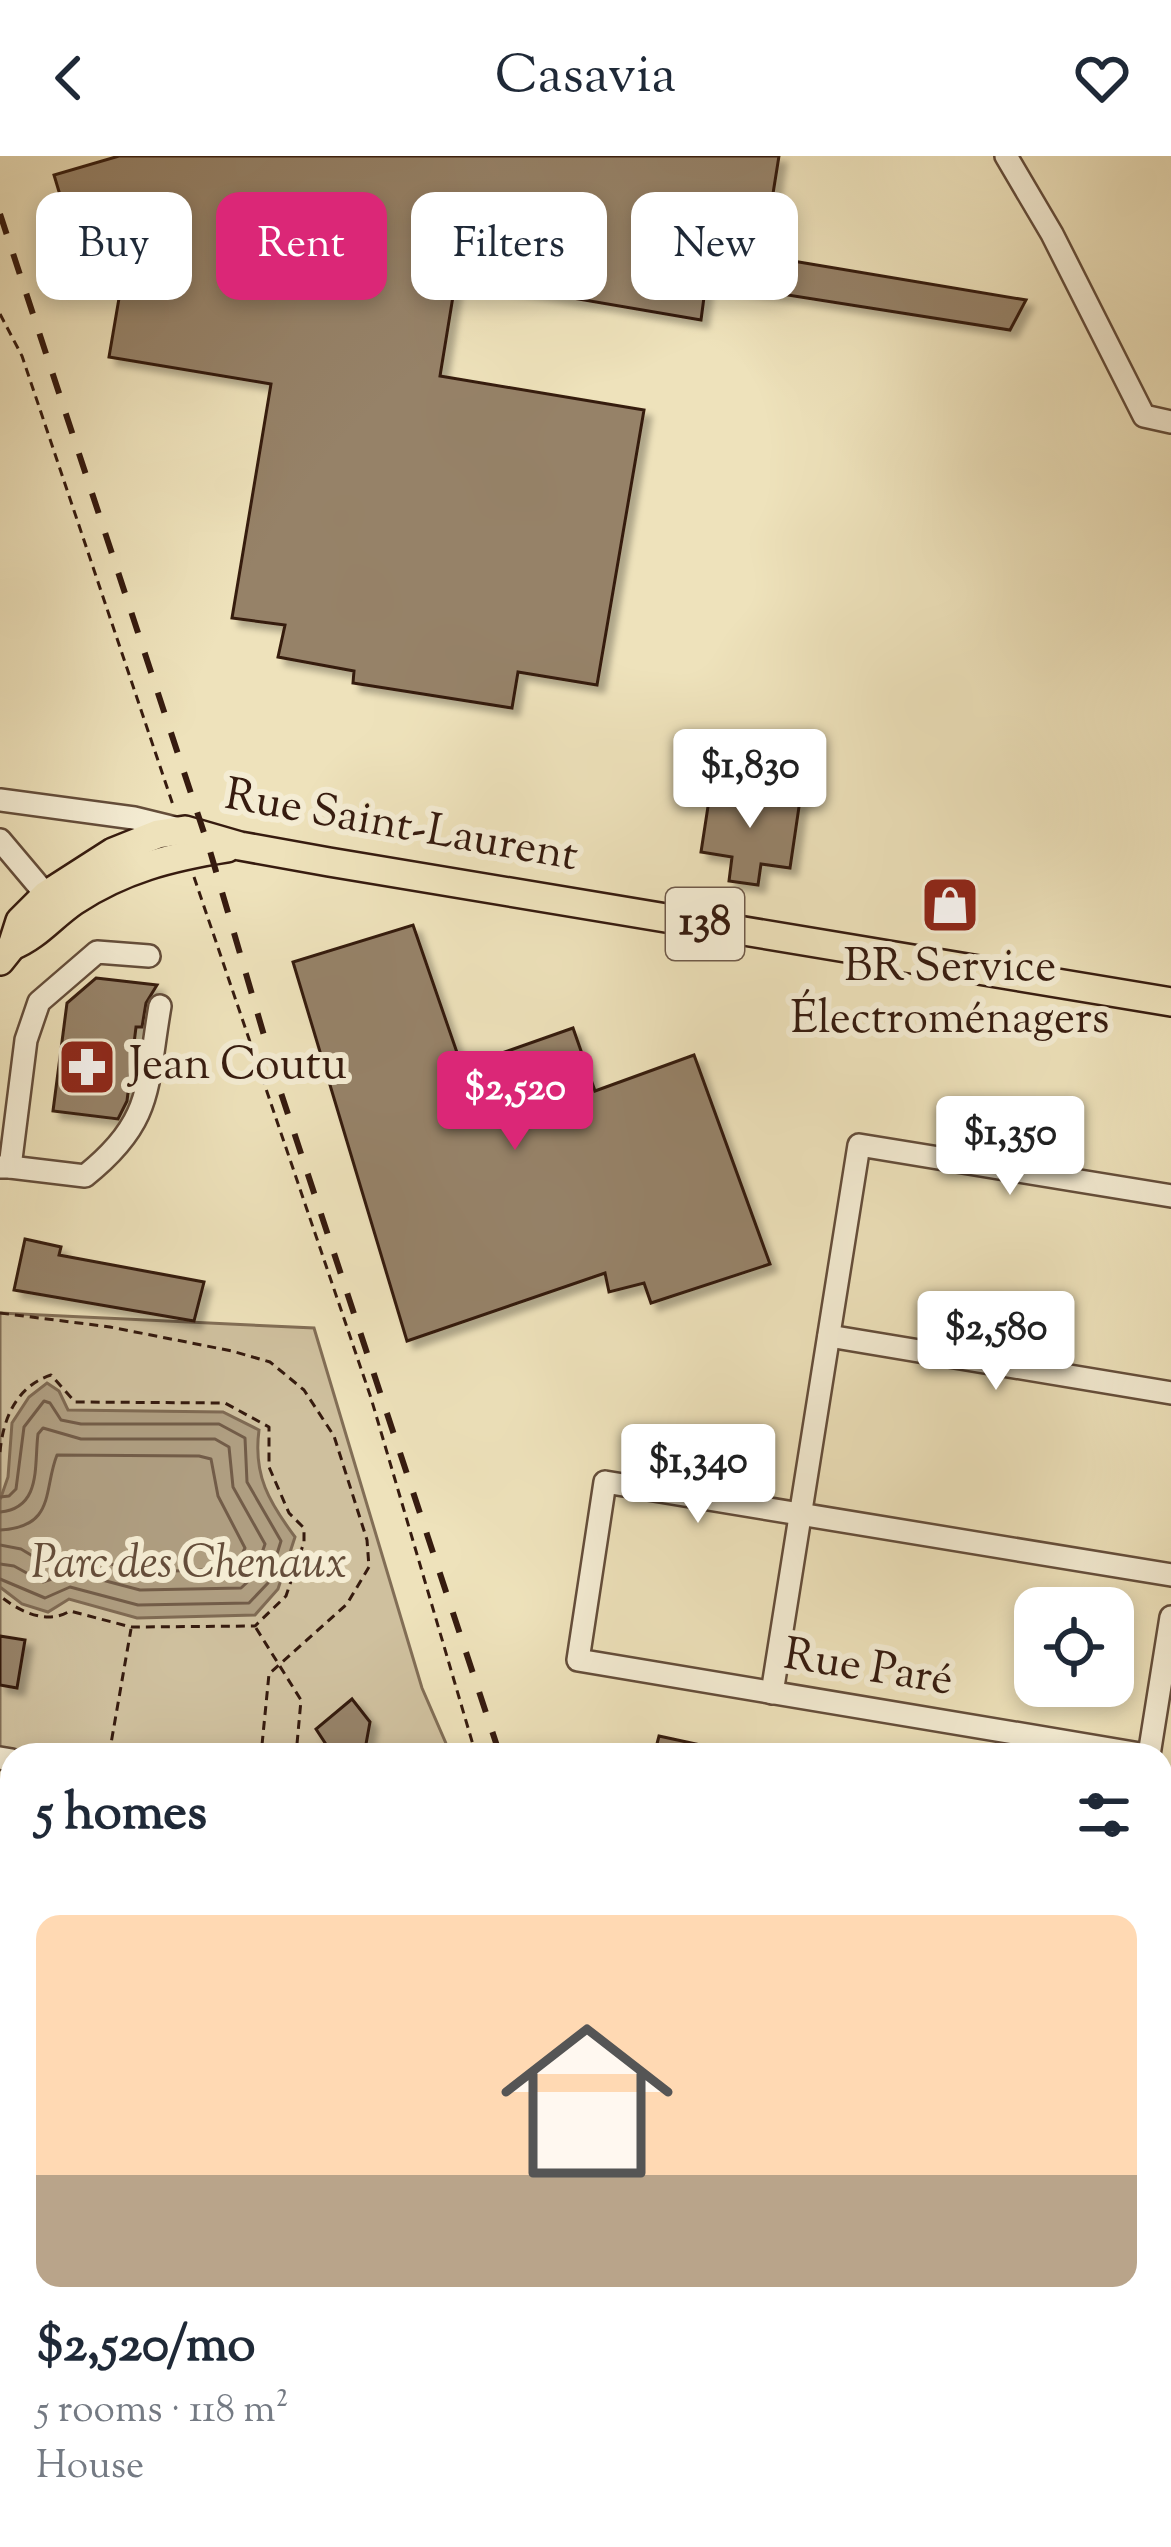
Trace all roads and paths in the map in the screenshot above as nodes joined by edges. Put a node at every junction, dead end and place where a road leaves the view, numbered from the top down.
1 (1006, 156) edge
2 (0, 314) edge
3 (1171, 422) edge
4 (0, 800) edge
5 (184, 838) junction
6 (0, 840) edge
7 (53, 903) junction
8 (6, 954) edge
9 (149, 956) dead end
10 (1171, 1002) edge
11 (160, 1006) dead end
12 (5, 1167) edge
13 (1171, 1196) edge
14 (0, 1313) edge
15 (830, 1336) junction
16 (1171, 1394) edge
17 (0, 1452) edge
18 (801, 1514) junction
19 (1171, 1575) edge
20 (0, 1596) edge
21 (1171, 1617) edge
22 (255, 1626) junction
23 (131, 1628) junction
24 (278, 1664) junction
25 (772, 1693) junction
26 (111, 1743) edge
27 (261, 1743) edge
28 (297, 1743) edge
29 (472, 1743) edge
30 (1075, 1743) edge
31 (1150, 1743) edge

1 - 3 street
2 - 5 path
4 - 5 street
5 - 7 main road
5 - 10 main road, Rue Saint-Laurent / 138
5 - 29 path
6 - 7 street
7 - 8 main road
9 - 12 street
11 - 12 street
13 - 15 street
14 - 24 path
15 - 16 street
15 - 18 street
17 - 22 path
18 - 19 street
18 - 25 street
18 - 25 street, Rue Paré
20 - 23 path
21 - 31 street
22 - 23 path
22 - 24 path
23 - 26 path
24 - 27 path
24 - 28 path
25 - 30 street, Rue Paré

